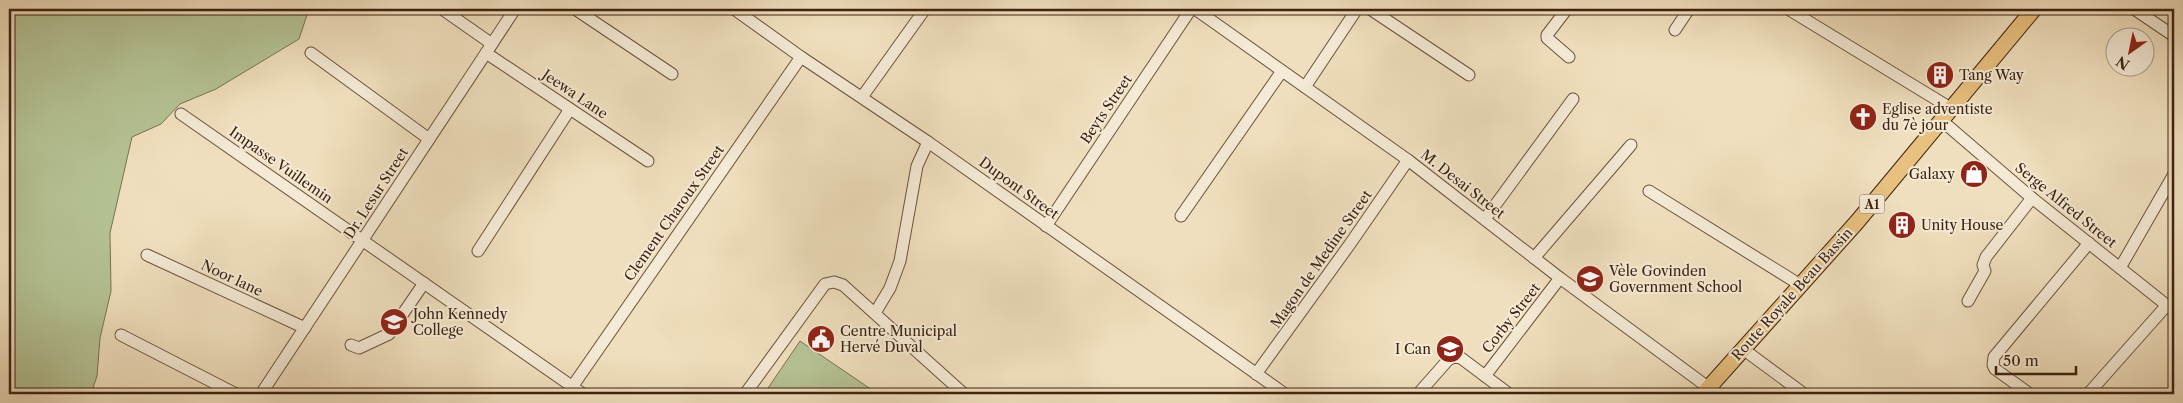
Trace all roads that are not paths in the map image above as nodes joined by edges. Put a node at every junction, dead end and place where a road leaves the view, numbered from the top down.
1 (442, 9) edge
2 (515, 9) edge
3 (575, 9) edge
4 (734, 9) edge
5 (925, 9) edge
6 (1191, 9) edge
7 (1194, 9) edge
8 (1357, 9) edge
9 (1370, 9) edge
10 (1567, 9) edge
11 (1689, 9) edge
12 (1788, 9) edge
13 (2034, 9) edge
14 (2134, 9) edge
15 (1675, 30) dead end
16 (2174, 36) edge
17 (489, 49) junction
18 (311, 53) dead end
19 (801, 57) junction
20 (1569, 57) dead end
21 (1282, 71) junction
22 (672, 74) dead end
23 (1469, 75) dead end
24 (1305, 87) junction
25 (862, 97) junction
26 (1573, 98) dead end
27 (570, 109) junction
28 (1952, 109) junction
29 (182, 114) dead end
30 (1941, 120) junction
31 (429, 139) junction
32 (928, 142) junction
33 (1631, 146) dead end
34 (1408, 160) junction
35 (648, 161) dead end
36 (2174, 174) edge
37 (1649, 191) dead end
38 (2032, 198) junction
39 (1181, 216) dead end
40 (1484, 219) junction
41 (1046, 226) junction
42 (363, 240) junction
43 (2089, 243) junction
44 (478, 251) dead end
45 (147, 255) dead end
46 (1534, 258) junction
47 (2120, 268) junction
48 (1560, 278) junction
49 (424, 283) junction
50 (1802, 286) junction
51 (1968, 301) dead end
52 (2170, 308) edge
53 (875, 313) junction
54 (305, 328) junction
55 (120, 335) dead end
56 (351, 345) dead end
57 (1743, 349) junction
58 (1256, 374) junction
59 (1485, 376) junction
60 (572, 387) junction
61 (1706, 391) edge
62 (236, 394) edge
63 (261, 394) edge
64 (583, 394) edge
65 (745, 394) edge
66 (964, 394) edge
67 (1285, 394) edge
68 (1418, 394) edge
69 (1509, 394) edge
70 (1804, 394) edge
71 (2030, 394) edge
72 (2088, 394) edge

1 - 17 street, Jeewa Lane
2 - 17 street, Dr. Lesur Street
3 - 22 street
4 - 19 street, Dupont Street
5 - 25 street
6 - 41 street, Beyts Street
7 - 21 street, M. Desai Street
8 - 24 street
9 - 23 street
10 - 20 street
11 - 15 street
12 - 28 street
13 - 28 main road, Route Royale Beau Bassin / A1
14 - 16 street
17 - 27 street, Jeewa Lane
17 - 31 street, Dr. Lesur Street
18 - 31 street
19 - 25 street, Dupont Street
19 - 60 street, Clement Charoux Street
21 - 24 street, M. Desai Street
21 - 39 street
24 - 34 street, M. Desai Street
25 - 32 street, Dupont Street
26 - 40 street
27 - 35 street, Jeewa Lane
27 - 44 street
28 - 30 main road, Route Royale Beau Bassin / A1
29 - 42 street, Impasse Vuillemin
30 - 38 street, Serge Alfred Street
30 - 50 main road, Route Royale Beau Bassin / A1
31 - 42 street, Dr. Lesur Street
32 - 41 street, Dupont Street
32 - 53 street
33 - 46 street
34 - 40 street, M. Desai Street
34 - 58 street, Magon de Medine Street
36 - 47 street
37 - 50 street
38 - 43 street, Serge Alfred Street
38 - 51 street
40 - 46 street, M. Desai Street
41 - 58 street, Dupont Street
42 - 49 street, Impasse Vuillemin
42 - 54 street, Dr. Lesur Street
43 - 47 street, Serge Alfred Street
43 - 71 street
45 - 54 street, Noor lane
46 - 48 street, M. Desai Street
47 - 52 street, Serge Alfred Street
48 - 59 street, Corby Street
48 - 61 street, M. Desai Street
49 - 56 street
49 - 60 street, Impasse Vuillemin
50 - 57 main road, Route Royale Beau Bassin / A1
52 - 72 street
53 - 65 street
53 - 66 street
54 - 63 street, Dr. Lesur Street
55 - 62 street
57 - 61 main road, Route Royale Beau Bassin / A1
57 - 70 street
58 - 67 street, Dupont Street
59 - 68 street
59 - 69 street
60 - 64 street, Impasse Vuillemin

